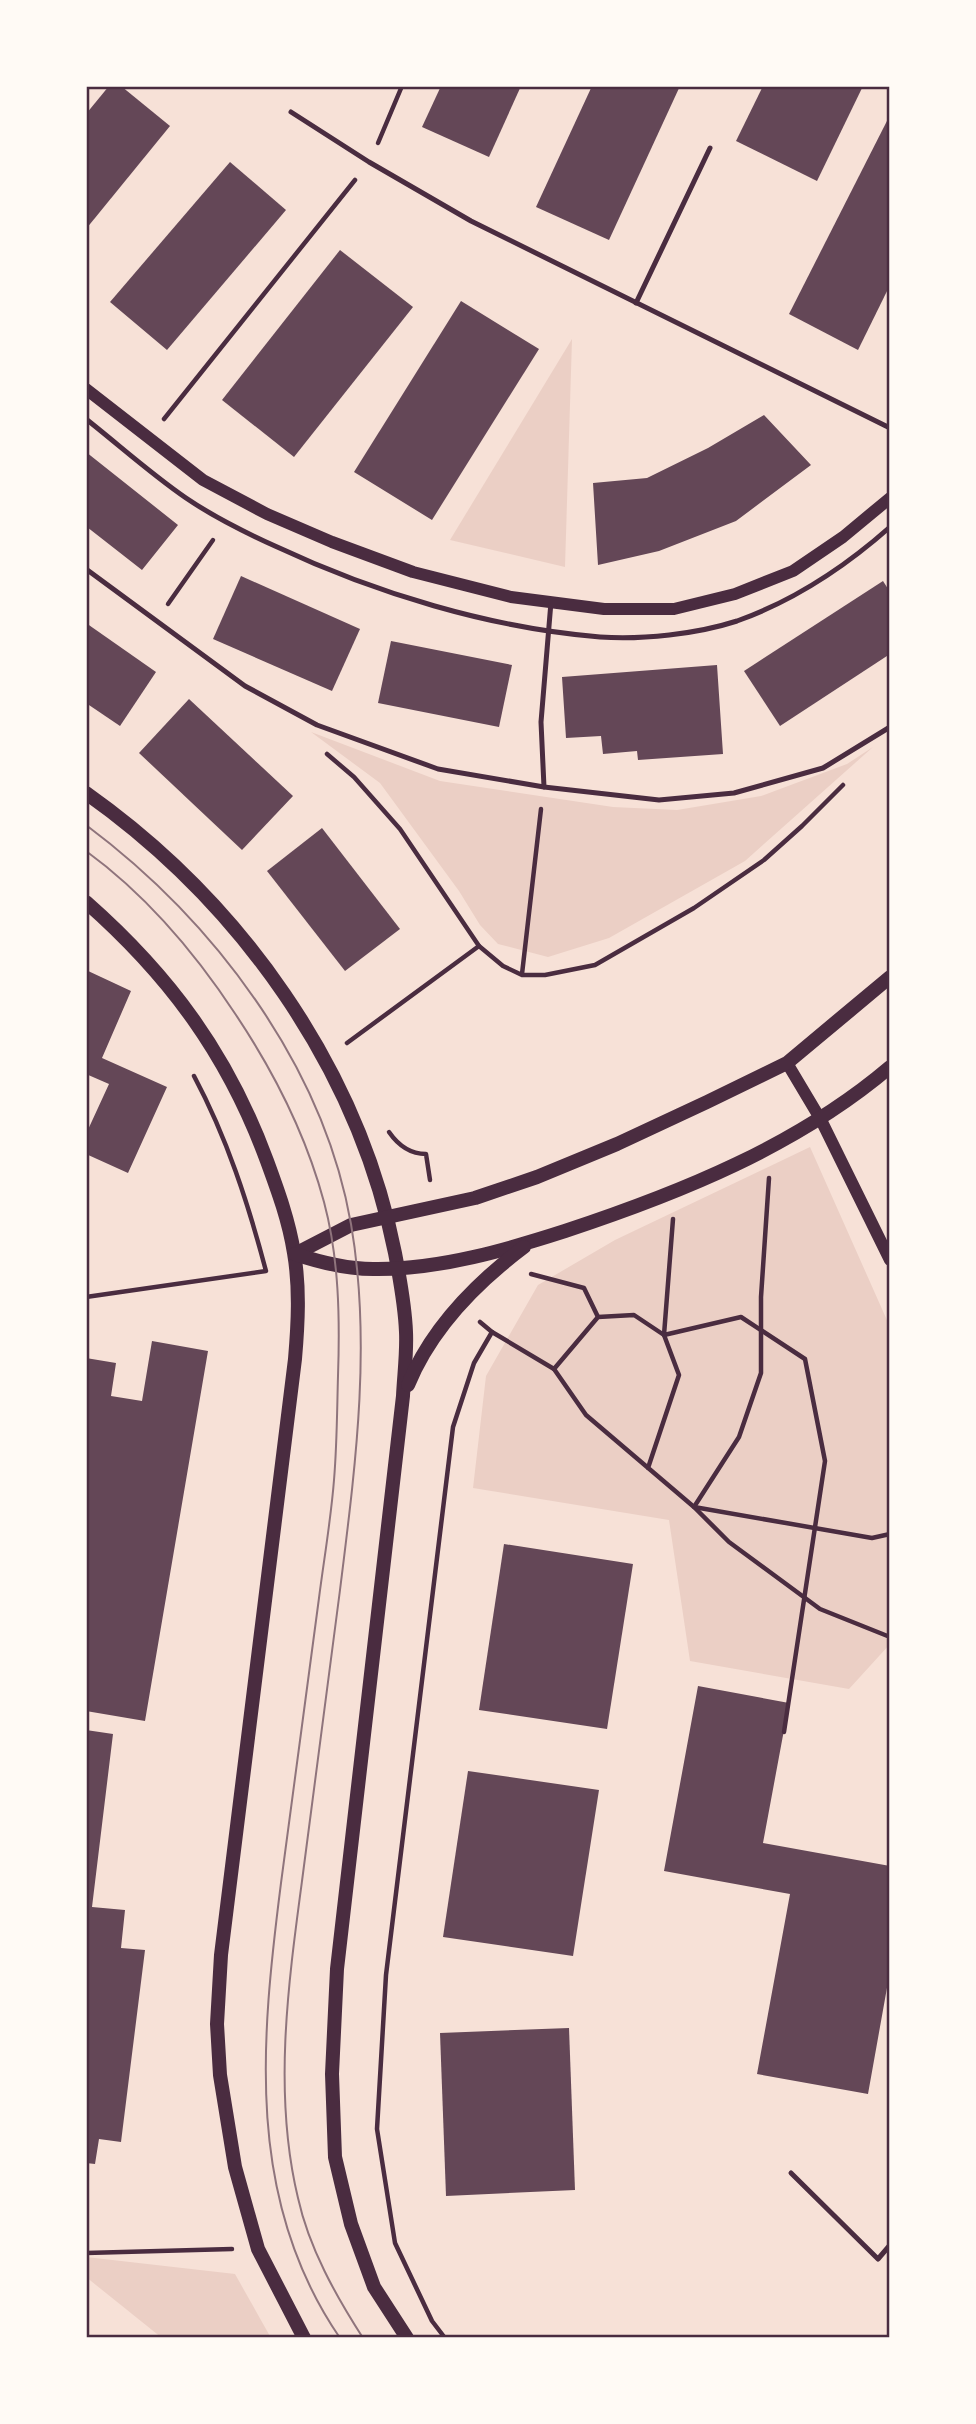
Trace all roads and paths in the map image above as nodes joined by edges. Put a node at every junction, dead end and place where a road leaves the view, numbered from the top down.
1 (402, 86) edge
2 (291, 112) dead end
3 (710, 148) dead end
4 (369, 162) junction
5 (636, 303) junction
6 (86, 389) edge
7 (86, 419) edge
8 (890, 428) edge
9 (148, 438) junction
10 (890, 498) edge
11 (226, 522) junction
12 (890, 527) edge
13 (86, 569) edge
14 (551, 602) junction
15 (156, 621) junction
16 (548, 630) junction
17 (890, 727) edge
18 (325, 752) dead end
19 (851, 776) dead end
20 (544, 788) junction
21 (86, 793) edge
22 (86, 902) edge
23 (479, 946) junction
24 (522, 975) junction
25 (890, 977) edge
26 (347, 1043) dead end
27 (787, 1063) junction
28 (890, 1067) edge
29 (192, 1072) dead end
30 (821, 1120) junction
31 (771, 1147) junction
32 (675, 1191) junction
33 (388, 1216) junction
34 (532, 1241) junction
35 (295, 1254) junction
36 (890, 1260) edge
37 (499, 1266) junction
38 (398, 1269) junction
39 (86, 1297) edge
40 (461, 1305) junction
41 (598, 1317) junction
42 (492, 1332) junction
43 (664, 1335) junction
44 (554, 1369) junction
45 (403, 1396) junction
46 (648, 1468) junction
47 (695, 1507) junction
48 (890, 1534) edge
49 (890, 1637) edge
50 (784, 1732) dead end
51 (791, 2173) dead end
52 (890, 2245) edge
53 (258, 2249) junction
54 (86, 2253) edge
55 (304, 2338) edge
56 (407, 2338) edge
57 (445, 2338) edge

1 - 4 path
2 - 4 lane
3 - 5 lane
4 - 5 lane
4 - 9 path
5 - 8 lane
6 - 9 street
7 - 11 lane
9 - 14 street
10 - 14 street
11 - 15 path
11 - 16 lane
12 - 16 lane
13 - 15 lane
14 - 16 lane
15 - 20 lane
16 - 20 lane
17 - 20 lane
18 - 23 path
19 - 24 path
20 - 24 path
21 - 33 main road
22 - 35 main road
23 - 24 path
23 - 26 path
25 - 27 main road
27 - 30 street
27 - 33 main road
28 - 30 main road
29 - 39 path
30 - 31 main road
30 - 36 street
31 - 32 main road
31 - 47 path
32 - 34 main road
32 - 43 path
33 - 35 main road
33 - 38 main road
34 - 37 main road
34 - 38 main road
35 - 38 main road
35 - 53 main road
37 - 40 main road
37 - 41 path
38 - 45 main road
40 - 42 path
40 - 45 main road
41 - 43 path
41 - 44 path
42 - 44 path
42 - 57 path
43 - 46 path
43 - 50 path
44 - 46 path
45 - 56 main road
46 - 47 path
47 - 48 path
47 - 49 path
51 - 52 lane
53 - 54 path
53 - 55 main road

